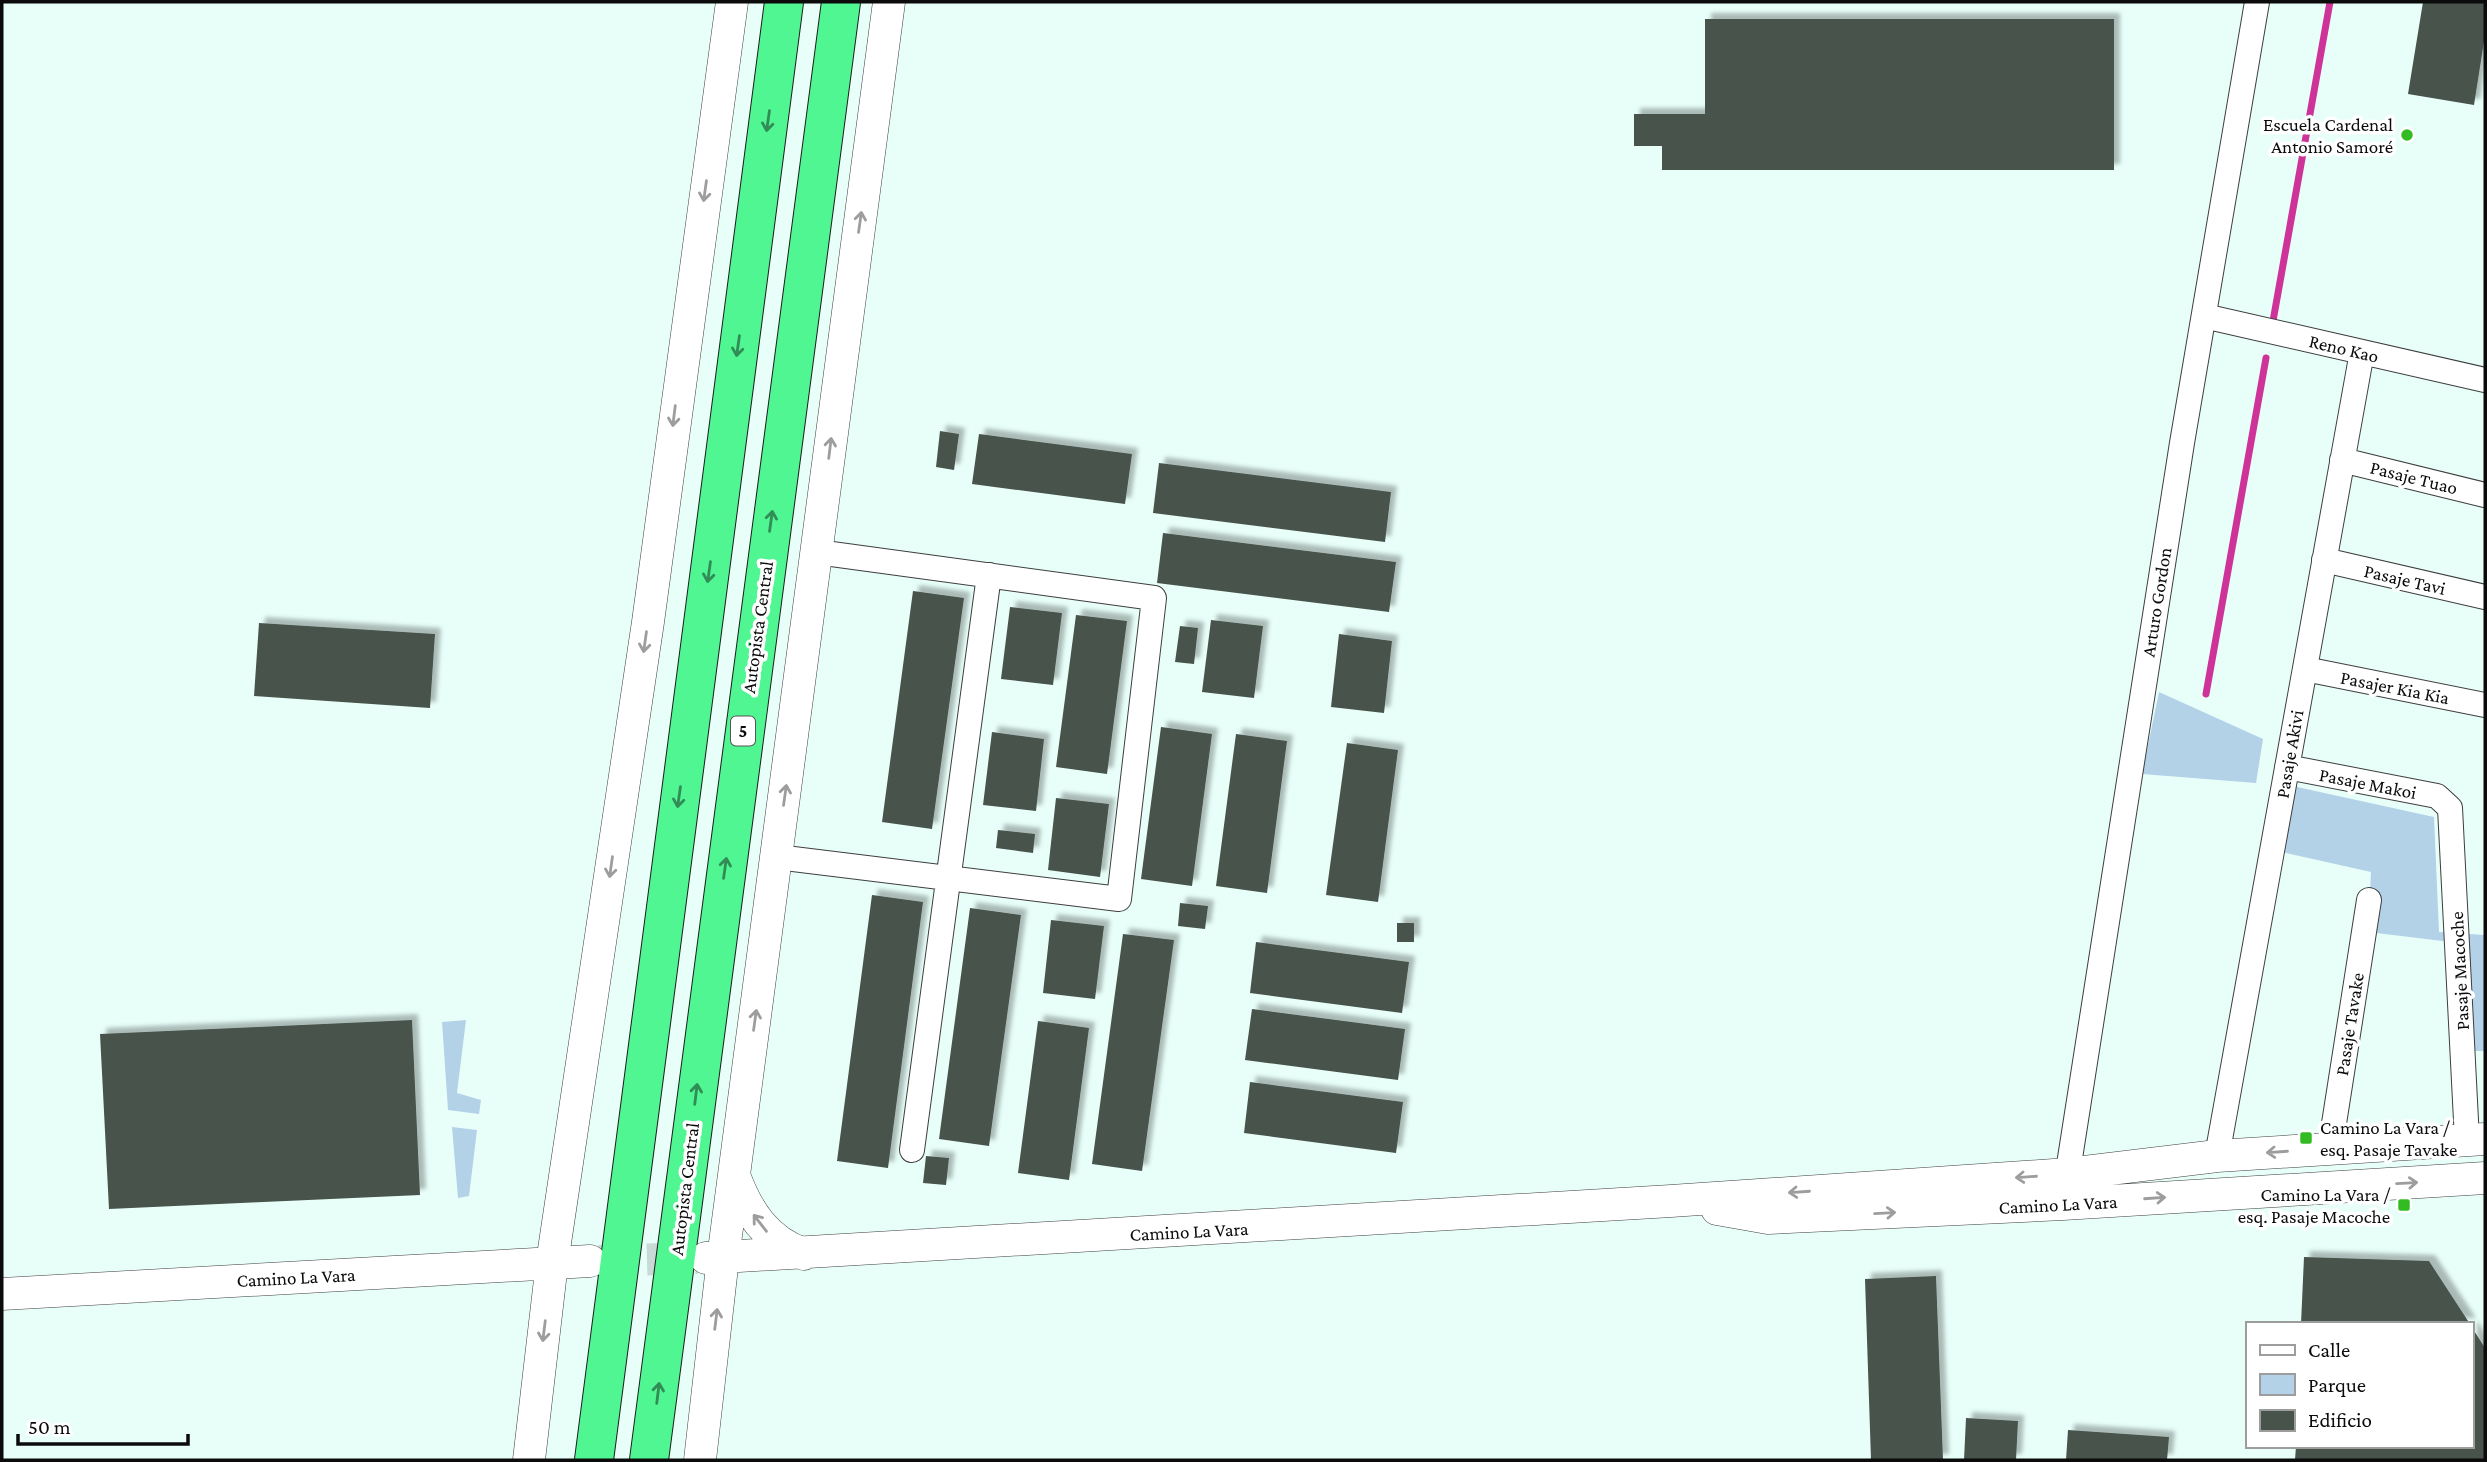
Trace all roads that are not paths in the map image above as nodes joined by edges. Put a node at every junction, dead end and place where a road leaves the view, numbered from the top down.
1 (732, 2) edge
2 (784, 2) edge
3 (841, 2) edge
4 (889, 2) edge
5 (2258, 2) edge
6 (2204, 316) junction
7 (2362, 352) junction
8 (2485, 380) edge
9 (2342, 460) junction
10 (2485, 495) edge
11 (817, 552) junction
12 (2324, 560) junction
13 (989, 575) junction
14 (2485, 597) edge
15 (2305, 669) junction
16 (2485, 705) edge
17 (2287, 767) junction
18 (2447, 802) joint
19 (777, 857) junction
20 (947, 877) junction
21 (2369, 900) dead end
22 (2466, 1140) edge
23 (2329, 1149) junction
24 (912, 1150) dead end
25 (2217, 1156) junction
26 (734, 1174) junction
27 (2067, 1174) junction
28 (2485, 1178) edge
29 (2447, 1181) junction
30 (1671, 1201) junction
31 (2063, 1204) junction
32 (804, 1254) junction
33 (715, 1258) junction
34 (590, 1261) tunnel mouth
35 (552, 1263) junction
36 (2, 1294) edge
37 (529, 1460) edge
38 (594, 1460) edge
39 (649, 1460) edge
40 (699, 1460) edge

1 -> 35 street
2 -> 38 highway
39 -> 3 highway, Autopista Central / 5
11 -> 4 street
5 - 6 street, Arturo Gordon
6 - 7 street, Reno Kao
6 - 27 street, Arturo Gordon
7 - 8 street, Reno Kao
7 - 9 street, Pasaje Akivi
9 - 10 street, Pasaje Tuao
9 - 12 street, Pasaje Akivi
11 - 13 street
19 -> 11 street
12 - 14 street, Pasaje Tavi
12 - 15 street, Pasaje Akivi
13 - 20 street
13 - 20 street
15 - 16 street, Pasajer Kia Kia
15 - 17 street, Pasaje Akivi
17 - 18 street, Pasaje Makoi
17 - 25 street, Pasaje Akivi
18 - 22 street, Pasaje Macoche
19 - 20 street
26 -> 19 street
20 - 24 street
21 - 23 street, Pasaje Tavake
22 - 23 street, Camino La Vara
22 - 29 street
23 -> 25 street, Camino La Vara
25 - 27 street, Camino La Vara
32 -> 26 street
26 - 33 street
27 -> 30 street, Camino La Vara
27 - 31 street, Arturo Gordon
28 - 29 street, Camino La Vara
31 -> 29 street, Camino La Vara
30 -> 31 street, Camino La Vara
30 - 32 street, Camino La Vara
32 - 33 street, Camino La Vara
40 -> 33 street
34 - 35 street, Camino La Vara
35 - 36 street, Camino La Vara
35 -> 37 street

